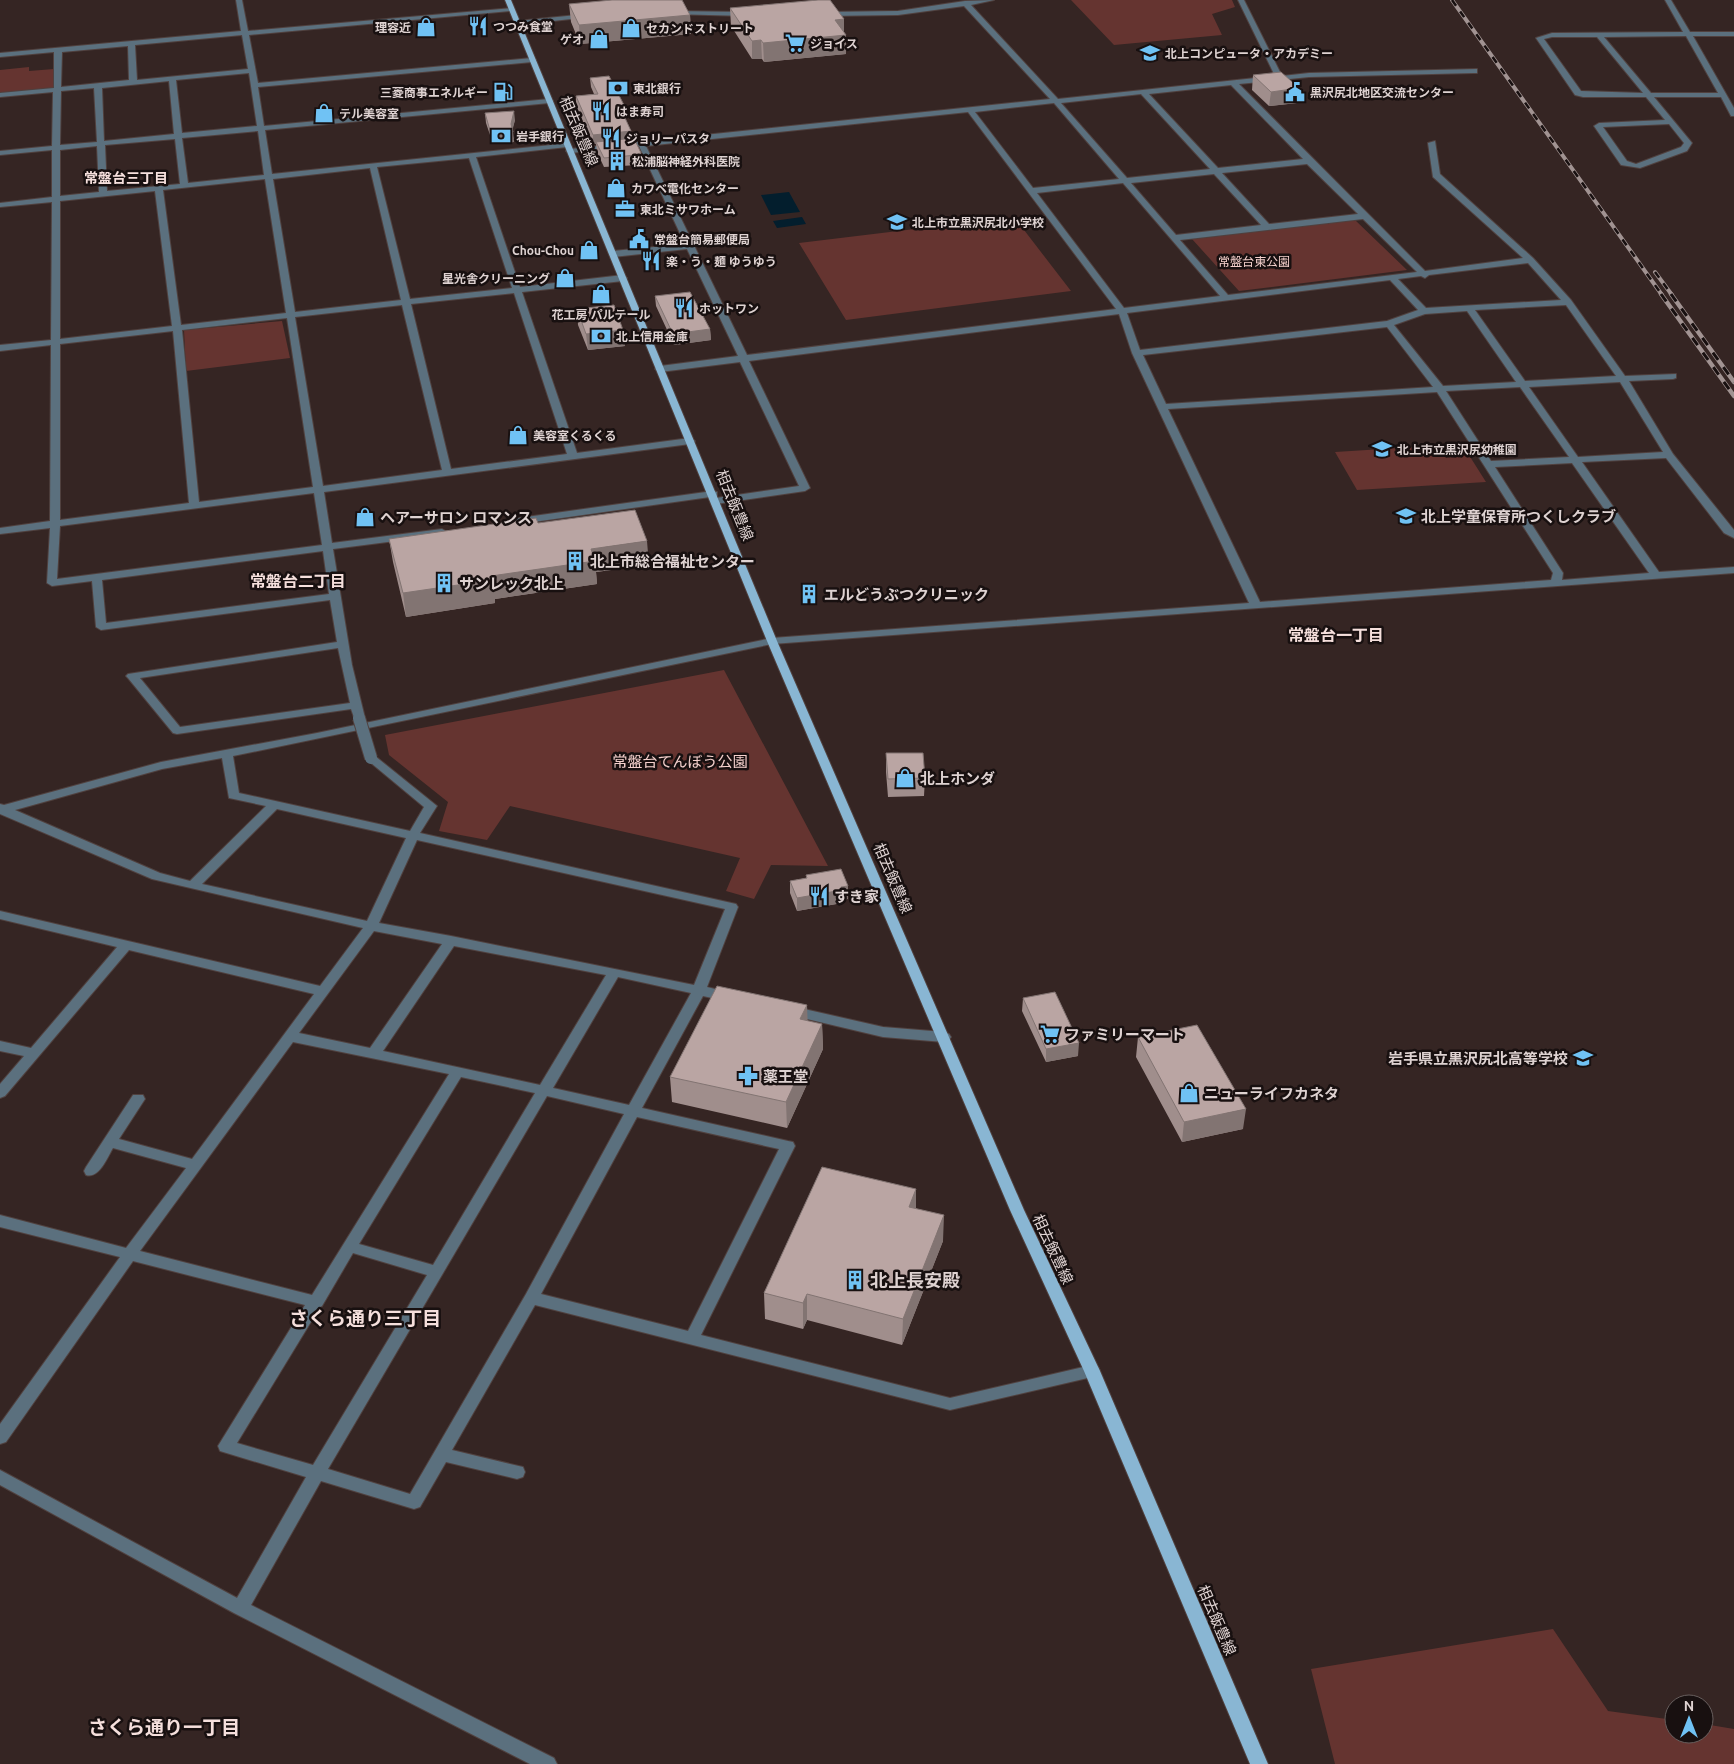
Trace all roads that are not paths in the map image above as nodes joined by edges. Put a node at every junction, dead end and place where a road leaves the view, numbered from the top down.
1 (239, 0) edge
2 (991, 0) edge
3 (1241, 0) edge
4 (1668, 0) edge
5 (965, 3) junction
6 (509, 4) edge
7 (659, 14) edge
8 (759, 14) edge
9 (820, 14) edge
10 (593, 16) edge
11 (517, 23) junction
12 (244, 33) junction
13 (1687, 33) junction
14 (1734, 34) edge
15 (1599, 35) junction
16 (131, 43) junction
17 (58, 50) junction
18 (0, 55) edge
19 (532, 60) junction
20 (252, 71) junction
21 (1474, 71) dead end
22 (1280, 78) junction
23 (172, 79) junction
24 (133, 83) junction
25 (1233, 83) junction
26 (255, 85) junction
27 (98, 86) junction
28 (57, 90) junction
29 (1143, 92) junction
30 (0, 95) edge
31 (1722, 95) junction
32 (1647, 96) junction
33 (549, 100) junction
34 (1056, 101) junction
35 (969, 109) junction
36 (1734, 114) edge
37 (1670, 122) junction
38 (262, 129) junction
39 (178, 137) junction
40 (641, 143) junction
41 (1432, 143) dead end
42 (100, 144) junction
43 (56, 148) junction
44 (568, 148) junction
45 (0, 153) edge
46 (472, 156) junction
47 (1309, 161) junction
48 (373, 166) junction
49 (1216, 172) junction
50 (269, 176) junction
51 (1124, 182) junction
52 (184, 186) junction
53 (159, 188) junction
54 (1031, 191) junction
55 (103, 194) junction
56 (57, 199) junction
57 (0, 204) edge
58 (1364, 216) junction
59 (1267, 227) junction
60 (1173, 238) junction
61 (690, 246) junction
62 (613, 254) junction
63 (1530, 260) junction
64 (1425, 275) junction
65 (623, 278) junction
66 (1393, 279) junction
67 (516, 290) junction
68 (1227, 299) junction
69 (1568, 302) junction
70 (406, 304) junction
71 (1468, 308) junction
72 (1122, 311) junction
73 (1424, 311) junction
74 (291, 316) junction
75 (1389, 324) junction
76 (178, 329) junction
77 (57, 342) junction
78 (0, 348) edge
79 (1137, 353) junction
80 (743, 358) junction
81 (660, 368) junction
82 (1673, 376) dead end
83 (1623, 379) junction
84 (1522, 385) junction
85 (1440, 389) junction
86 (1163, 407) junction
87 (690, 441) junction
88 (1669, 455) junction
89 (573, 456) junction
90 (1574, 461) junction
91 (1489, 464) junction
92 (447, 472) junction
93 (318, 488) junction
94 (714, 497) junction
95 (194, 504) junction
96 (505, 523) edge
97 (55, 524) junction
98 (456, 530) edge
99 (0, 531) edge
100 (1734, 534) edge
101 (328, 548) junction
102 (1734, 570) edge
103 (1656, 575) junction
104 (97, 578) junction
105 (1556, 581) junction
106 (335, 596) junction
107 (1256, 605) junction
108 (772, 641) junction
109 (343, 644) junction
110 (356, 705) junction
111 (227, 753) junction
112 (275, 804) junction
113 (0, 809) edge
114 (413, 835) junction
115 (193, 886) junction
116 (0, 915) edge
117 (371, 926) junction
118 (451, 940) junction
119 (126, 945) junction
120 (614, 972) junction
121 (700, 990) junction
122 (322, 991) junction
123 (738, 998) edge
124 (777, 1007) edge
125 (289, 1036) junction
126 (944, 1037) junction
127 (0, 1046) edge
128 (34, 1053) junction
129 (374, 1053) junction
130 (458, 1071) junction
131 (544, 1091) junction
132 (0, 1093) edge
133 (138, 1099) dead end
134 (633, 1110) junction
135 (110, 1142) junction
136 (195, 1165) junction
137 (91, 1171) dead end
138 (0, 1221) edge
139 (350, 1247) junction
140 (130, 1254) junction
141 (437, 1272) junction
142 (531, 1298) junction
143 (317, 1302) junction
144 (692, 1338) junction
145 (1092, 1370) junction
146 (0, 1437) edge
147 (441, 1454) junction
148 (518, 1472) dead end
149 (317, 1473) junction
150 (0, 1477) edge
151 (240, 1608) junction
152 (548, 1764) edge
153 (1259, 1764) edge

1 - 12 street
2 - 5 street
3 - 22 street
4 - 13 street
5 - 9 street
5 - 34 street
6 - 11 main road, 相去飯豊線
6 - 12 street
7 - 8 street
10 - 11 street
11 - 19 main road, 相去飯豊線
12 - 16 street
12 - 20 street
13 - 14 street
13 - 15 street
13 - 31 street
15 - 32 street
15 - 32 street
16 - 17 street
16 - 24 street
17 - 18 street
17 - 28 street
19 - 26 street
19 - 33 main road, 相去飯豊線
20 - 23 street
20 - 26 street
21 - 22 street
22 - 25 street
23 - 24 street
23 - 39 street
24 - 27 street
25 - 29 street
25 - 47 street
26 - 38 street
27 - 28 street
27 - 42 street
28 - 30 street
28 - 43 street
29 - 34 street
29 - 49 street
31 - 32 street
31 - 36 street
32 - 37 street
33 - 38 street
33 - 44 main road, 相去飯豊線
34 - 35 street
34 - 51 street
35 - 40 street
35 - 54 street
37 - 37 street
38 - 39 street
38 - 50 street
39 - 42 street
39 - 52 street
40 - 44 street
40 - 61 street
41 - 63 street
42 - 43 street
42 - 55 street
43 - 45 street
43 - 56 street
44 - 46 street
44 - 62 main road, 相去飯豊線
46 - 48 street
46 - 67 street
47 - 49 street
47 - 58 street
48 - 50 street
48 - 70 street
49 - 51 street
49 - 59 street
50 - 52 street
50 - 74 street
51 - 54 street
51 - 60 street
52 - 53 street
53 - 55 street
53 - 76 street
54 - 72 street
55 - 56 street
56 - 57 street
56 - 77 street
58 - 59 street
58 - 64 street
59 - 60 street
60 - 68 street
61 - 62 street
61 - 80 street
62 - 65 main road, 相去飯豊線
63 - 64 street
63 - 69 street
64 - 66 street
65 - 67 street
65 - 81 main road, 相去飯豊線
66 - 68 street
66 - 73 street
67 - 70 street
67 - 89 street
68 - 72 street
69 - 71 street
69 - 83 street
70 - 74 street
70 - 92 street
71 - 73 street
71 - 84 street
72 - 79 street
72 - 80 street
73 - 75 street
74 - 76 street
74 - 93 street
75 - 79 street
75 - 85 street
76 - 77 street
76 - 95 street
77 - 78 street
77 - 97 street
79 - 86 street
80 - 81 street
80 - 94 street
81 - 87 main road, 相去飯豊線
82 - 83 street
83 - 84 street
83 - 88 street
84 - 85 street
84 - 90 street
85 - 86 street
85 - 91 street
86 - 107 street
87 - 89 street
87 - 94 main road, 相去飯豊線
88 - 90 street
88 - 100 street
89 - 92 street
90 - 91 street
90 - 103 street
91 - 105 street
92 - 93 street
93 - 95 street
93 - 101 street
94 - 96 street
94 - 108 main road, 相去飯豊線
95 - 97 street
97 - 99 street
97 - 104 street
98 - 101 street
101 - 104 street
101 - 106 street
102 - 103 street
103 - 105 street
104 - 106 street
105 - 107 street
106 - 109 street
107 - 108 street
108 - 111 street
108 - 126 main road, 相去飯豊線
109 - 110 street
109 - 110 street
110 - 114 street, bridge
111 - 112 street
111 - 113 street
112 - 114 street
112 - 115 street
113 - 115 street
114 - 117 street
114 - 121 street
115 - 117 street
116 - 119 street
117 - 118 street
117 - 122 street
118 - 120 street
118 - 129 street
119 - 122 street
119 - 128 street
120 - 121 street
120 - 131 street
121 - 123 street
121 - 134 street
122 - 125 street
124 - 126 street
125 - 129 street
125 - 136 street
126 - 145 main road, 相去飯豊線
127 - 128 street
128 - 132 street
129 - 130 street
130 - 131 street
130 - 139 street
131 - 134 street
131 - 141 street
133 - 135 street
134 - 142 street
134 - 144 street
135 - 136 street
135 - 137 street
136 - 140 street
138 - 140 street
139 - 141 street
139 - 143 street
140 - 143 street
140 - 146 street
141 - 149 street
142 - 144 street
142 - 147 street
143 - 149 street
144 - 145 street
145 - 153 main road, 相去飯豊線
147 - 148 street
147 - 149 street
149 - 151 street
150 - 151 street
151 - 152 street

